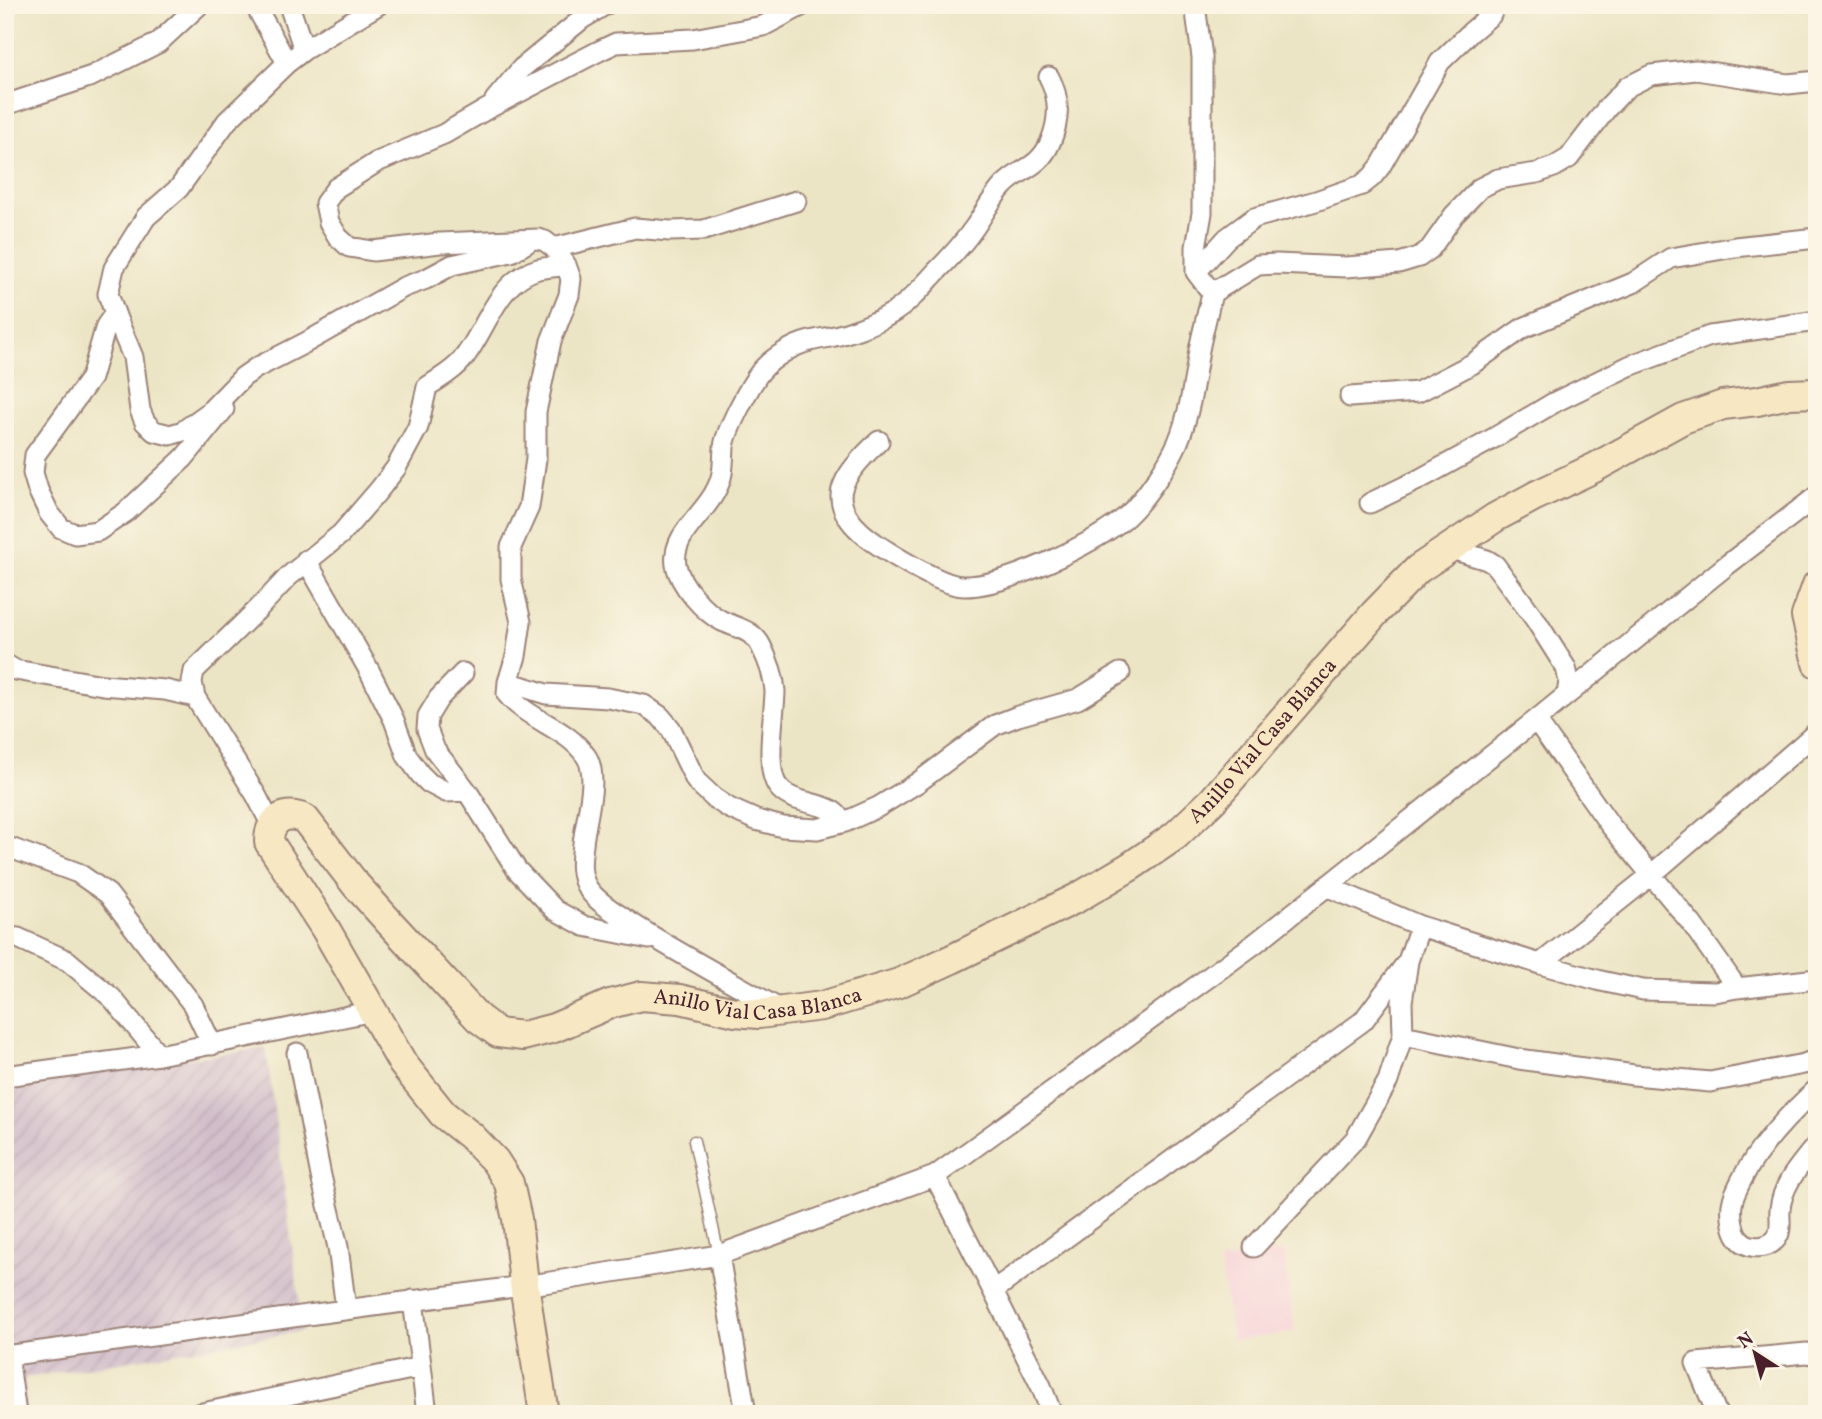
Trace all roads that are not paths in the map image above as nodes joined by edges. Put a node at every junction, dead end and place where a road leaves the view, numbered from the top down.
1 (199, 5) edge
2 (255, 5) edge
3 (289, 5) edge
4 (378, 5) edge
5 (605, 5) edge
6 (803, 5) edge
7 (1195, 5) edge
8 (1495, 5) edge
9 (304, 50) junction
10 (287, 63) junction
11 (1049, 77) dead end
12 (1817, 81) edge
13 (5, 105) edge
14 (487, 109) junction
15 (796, 201) dead end
16 (1817, 238) edge
17 (546, 243) junction
18 (566, 265) junction
19 (1196, 272) junction
20 (1212, 293) junction
21 (115, 313) junction
22 (1817, 321) edge
23 (233, 389) junction
24 (1817, 394) edge
25 (1350, 397) dead end
26 (879, 441) dead end
27 (1817, 496) edge
28 (1370, 503) dead end
29 (1448, 548) junction
30 (306, 561) junction
31 (1817, 585) edge
32 (1817, 663) edge
33 (5, 664) edge
34 (463, 673) dead end
35 (1120, 673) dead end
36 (508, 681) junction
37 (1567, 695) junction
38 (195, 697) junction
39 (1536, 720) junction
40 (1817, 732) edge
41 (467, 791) junction
42 (845, 822) junction
43 (272, 826) junction
44 (5, 846) edge
45 (1650, 876) junction
46 (1326, 886) junction
47 (1420, 926) junction
48 (5, 937) edge
49 (661, 942) junction
50 (1408, 961) junction
51 (1540, 964) junction
52 (1817, 979) edge
53 (1737, 988) junction
54 (373, 1011) junction
55 (784, 1012) junction
56 (1403, 1035) junction
57 (212, 1045) junction
58 (297, 1053) dead end
59 (159, 1055) junction
60 (1817, 1059) edge
61 (5, 1076) edge
62 (1817, 1089) edge
63 (694, 1141) dead end
64 (1817, 1144) edge
65 (935, 1177) junction
66 (1254, 1247) dead end
67 (719, 1255) junction
68 (524, 1284) junction
69 (994, 1290) junction
70 (413, 1300) junction
71 (346, 1309) junction
72 (1817, 1355) edge
73 (7, 1356) edge
74 (421, 1367) junction
75 (16, 1414) edge
76 (198, 1414) edge
77 (427, 1414) edge
78 (544, 1414) edge
79 (746, 1414) edge
80 (1052, 1414) edge
81 (1717, 1414) edge

1 - 13 street
2 - 10 street
3 - 9 street
4 - 9 street
5 - 14 street
6 - 14 street
7 - 19 street
8 - 19 street
9 - 10 street
10 - 21 street
11 - 42 street
12 - 20 street
14 - 17 street
15 - 17 street
16 - 25 street
17 - 18 street
17 - 23 street
18 - 30 street
18 - 36 street
19 - 20 street
20 - 26 street
21 - 23 street
21 - 23 street
22 - 28 street
24 - 29 main road, Anillo Vial Casa Blanca
27 - 37 street
29 - 37 street
29 - 55 main road, Anillo Vial Casa Blanca
30 - 38 street
30 - 41 street
31 - 32 main road
33 - 38 street
34 - 41 street
35 - 42 street
36 - 42 street
36 - 49 street
37 - 39 street
38 - 43 street
39 - 45 street
39 - 46 street
40 - 45 street
41 - 49 street
43 - 54 main road
43 - 55 main road, Anillo Vial Casa Blanca
44 - 57 street
45 - 51 street
45 - 53 street
46 - 47 street
46 - 65 street
47 - 50 street
47 - 51 street
48 - 59 street
49 - 55 street
50 - 56 street
50 - 69 street
51 - 53 street
52 - 53 street
54 - 57 street
54 - 68 main road
56 - 60 street
56 - 66 street
57 - 59 street
58 - 71 street
59 - 61 street
62 - 64 street
63 - 67 lane
65 - 67 street
65 - 69 street
67 - 68 street
67 - 79 street
68 - 70 street
68 - 78 main road
69 - 80 street
70 - 71 street
70 - 74 street
71 - 73 street
72 - 81 street
73 - 75 street
74 - 76 street
74 - 77 street

